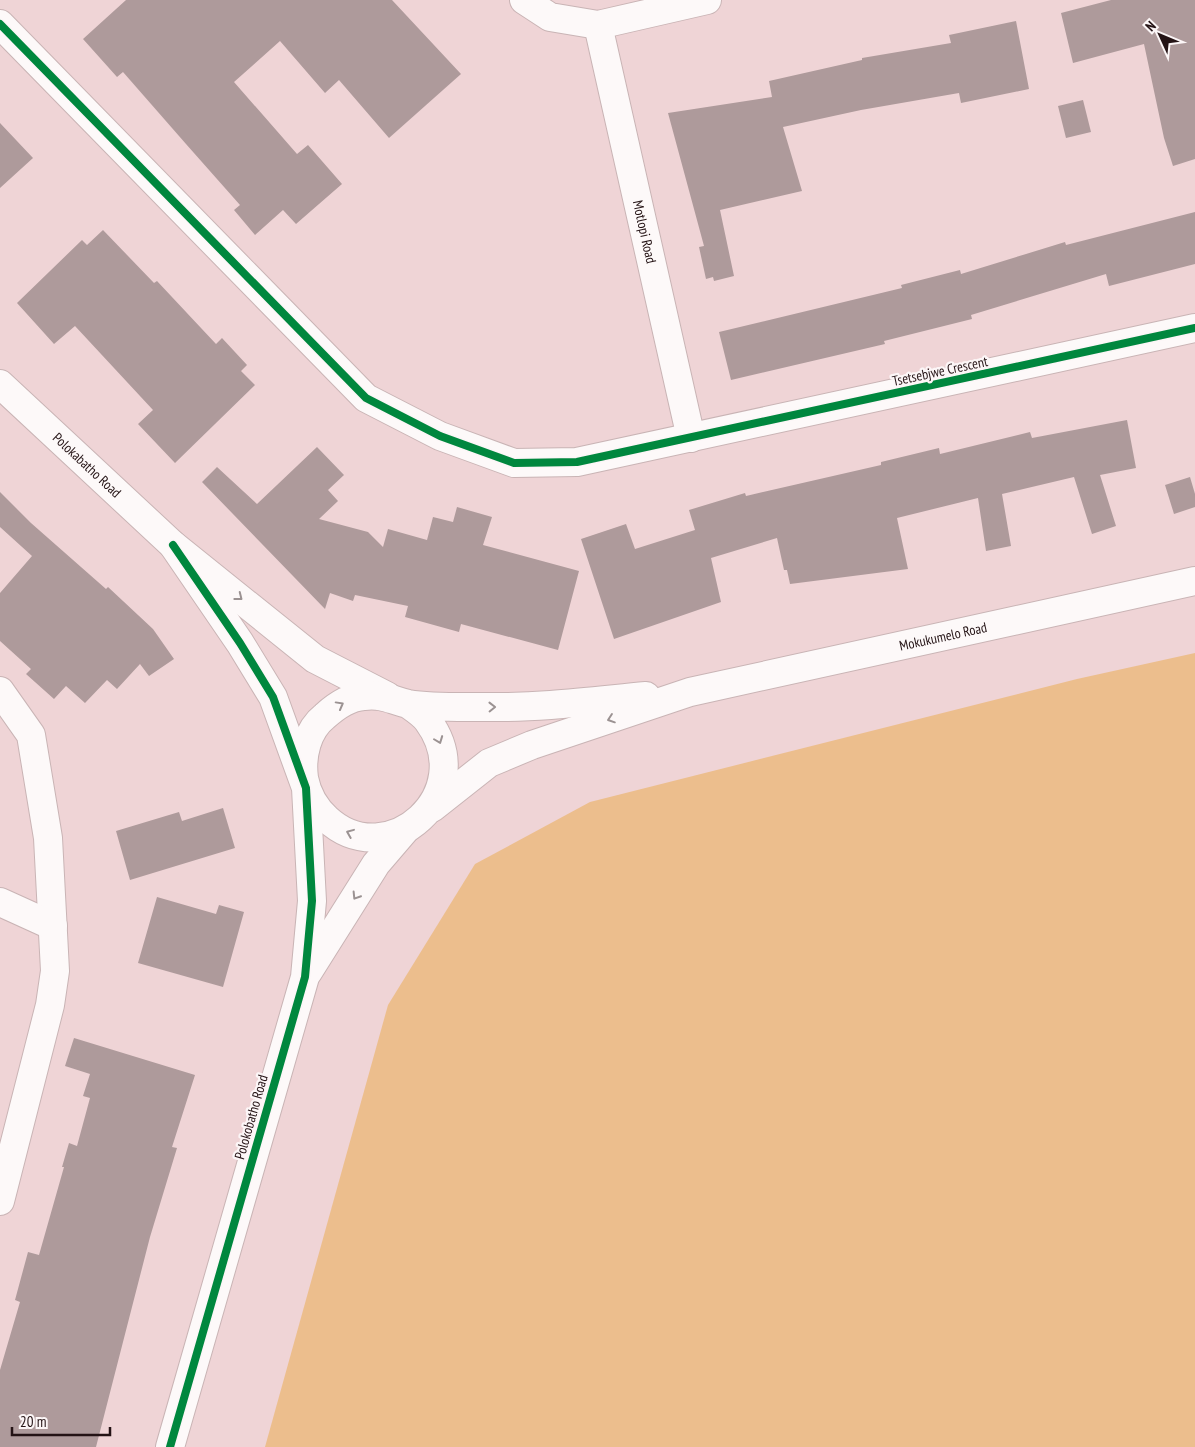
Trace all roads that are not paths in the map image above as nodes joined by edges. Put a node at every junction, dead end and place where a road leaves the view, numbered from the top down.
1 (524, 0) edge
2 (707, 0) edge
3 (0, 24) edge
4 (598, 26) junction
5 (1195, 328) edge
6 (0, 384) edge
7 (691, 438) junction
8 (173, 545) junction
9 (1195, 581) edge
10 (0, 691) edge
11 (690, 692) junction
12 (397, 700) junction
13 (306, 788) junction
14 (432, 808) junction
15 (406, 830) junction
16 (0, 902) edge
17 (53, 926) junction
18 (305, 977) junction
19 (0, 1201) edge
20 (170, 1447) edge

1 - 4 street
2 - 4 street
3 - 7 street, Tsetsebjwe Crescent
4 - 7 street, Motlopi Road
5 - 7 street, Tsetsebjwe Crescent
6 - 8 street, Polokabatho Road
8 -> 12 street
8 - 13 street
9 - 11 street, Mokukumelo Road
10 - 17 street
12 -> 11 street
11 -> 14 street
13 -> 12 street
12 -> 14 street
15 -> 13 street
13 - 18 street, Polokobatho Road
14 - 15 street
15 -> 18 street
16 - 17 street
17 - 19 street
18 - 20 street, Polokobatho Road

